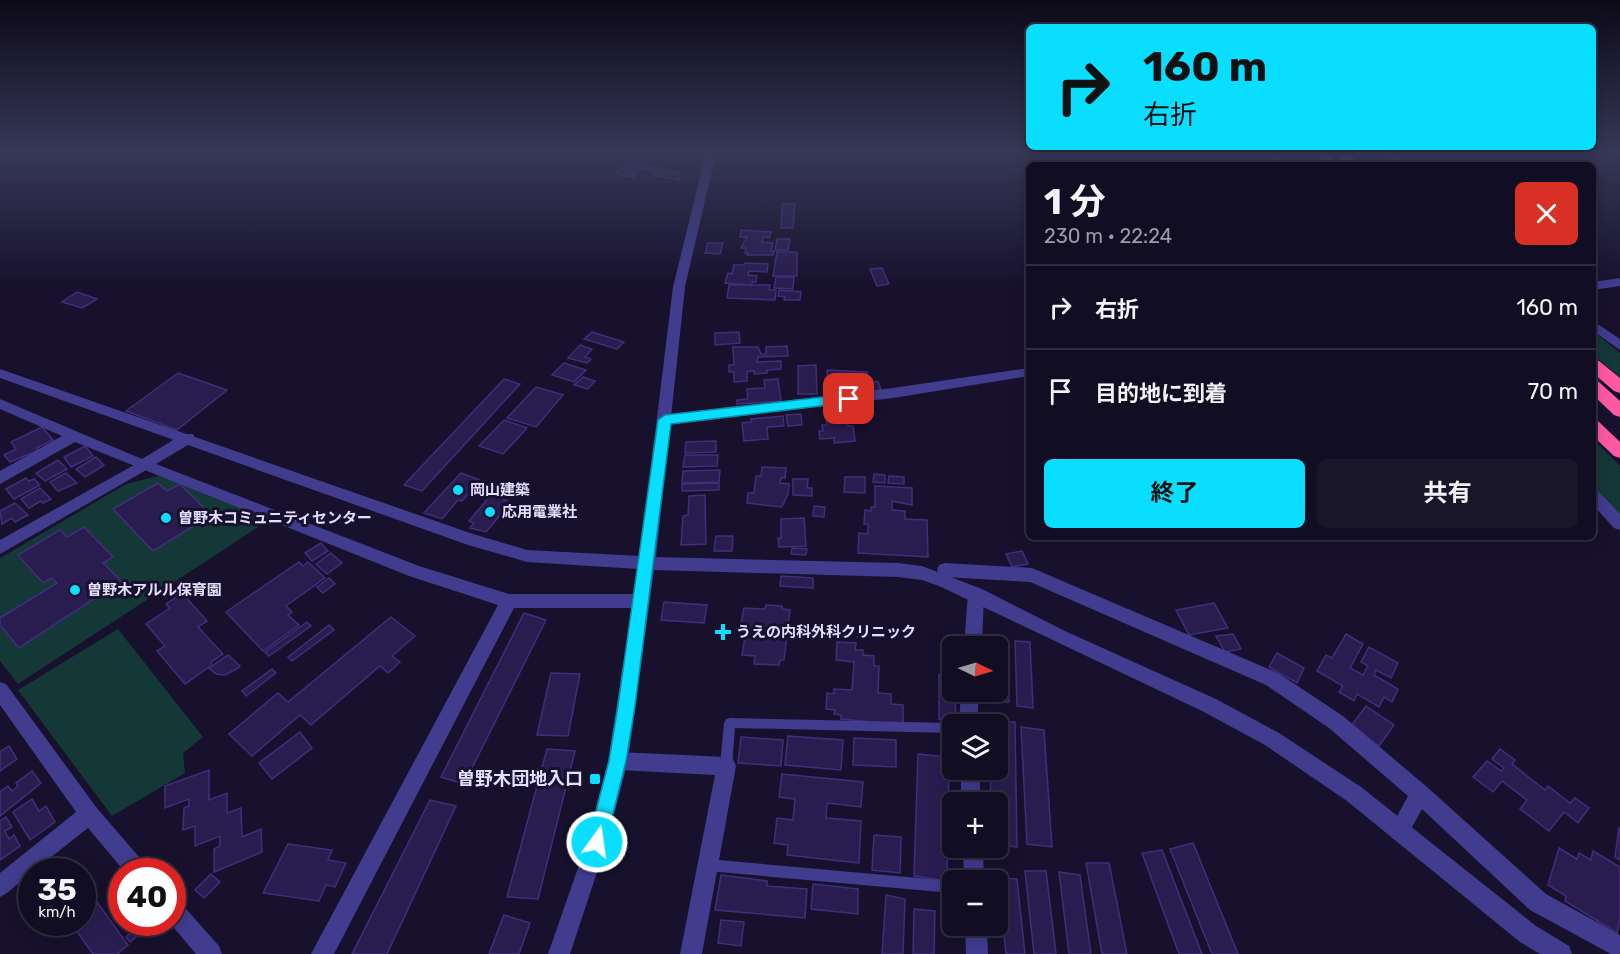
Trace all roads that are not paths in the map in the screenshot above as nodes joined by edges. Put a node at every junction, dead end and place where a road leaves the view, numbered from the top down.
1 (700, 198) edge
2 (1620, 282) edge
3 (1596, 286) edge
4 (1596, 327) edge
5 (1620, 346) edge
6 (1596, 367) edge
7 (0, 372) edge
8 (1026, 372) edge
9 (1620, 387) edge
10 (1596, 389) edge
11 (2, 407) edge
12 (1620, 411) edge
13 (1596, 414) edge
14 (665, 420) junction
15 (1596, 429) edge
16 (74, 436) junction
17 (1620, 436) edge
18 (189, 438) junction
19 (1620, 452) edge
20 (143, 465) junction
21 (0, 478) edge
22 (1596, 498) edge
23 (1620, 524) edge
24 (0, 548) edge
25 (647, 563) junction
26 (945, 570) dead end
27 (976, 594) junction
28 (509, 601) junction
29 (642, 601) junction
30 (974, 636) edge
31 (0, 690) edge
32 (942, 728) edge
33 (618, 761) junction
34 (726, 766) junction
35 (1420, 794) junction
36 (89, 814) junction
37 (1399, 831) junction
38 (127, 858) edge
39 (707, 865) junction
40 (0, 886) edge
41 (942, 886) edge
42 (186, 926) edge
43 (976, 936) edge
44 (1620, 947) edge
45 (211, 954) edge
46 (322, 954) edge
47 (559, 954) edge
48 (691, 954) edge
49 (977, 954) edge
50 (1561, 954) edge

1 - 14 street
2 - 3 street
4 - 5 street
6 - 9 highway
7 - 18 street
8 - 14 street
10 - 12 highway
11 - 16 street
13 - 17 highway
14 - 25 street
15 - 19 highway
16 - 20 street
16 - 21 street
18 - 20 street
18 - 25 street
20 - 24 street
20 - 28 street
22 - 23 street
25 - 27 street
25 - 29 street
26 - 35 street
27 - 30 street
27 - 37 street
28 - 29 street
28 - 46 street
29 - 33 street
31 - 36 street
32 - 34 lane
33 - 34 street
33 - 47 street
34 - 39 street
35 - 37 street
35 - 44 street
36 - 38 street
36 - 40 street
37 - 50 street
39 - 41 lane
39 - 48 street
42 - 45 street
43 - 49 street

